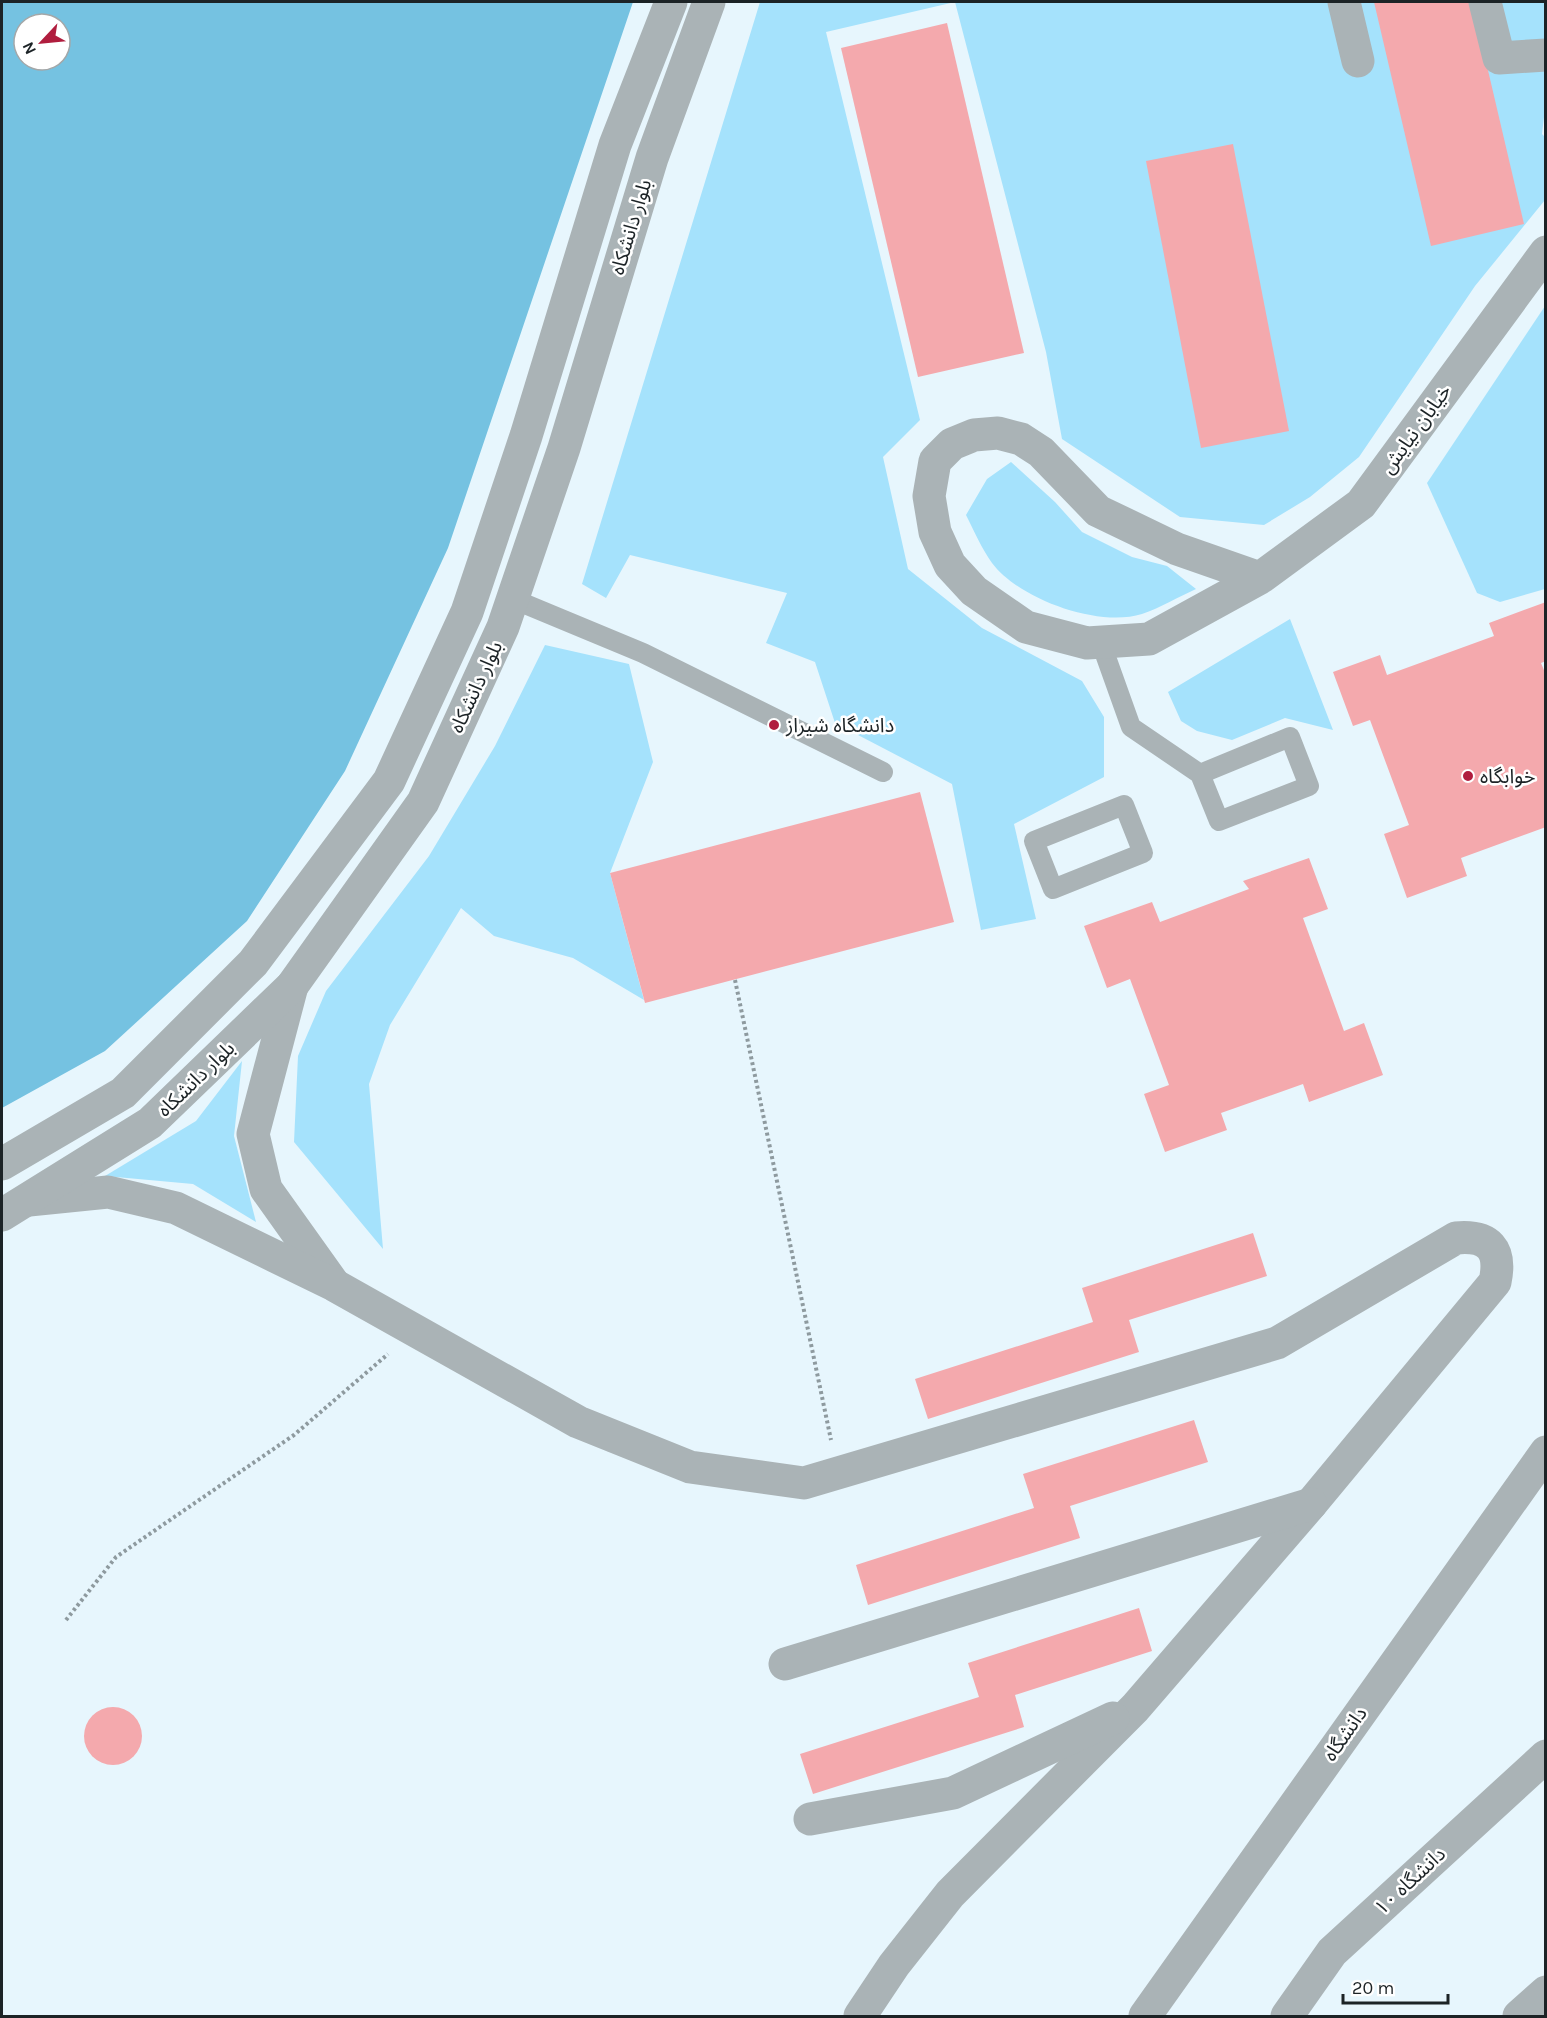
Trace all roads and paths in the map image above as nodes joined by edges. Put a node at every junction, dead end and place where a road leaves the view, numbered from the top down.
1 (671, 2) edge
2 (709, 2) edge
3 (1344, 2) edge
4 (1485, 2) edge
5 (1545, 55) edge
6 (1358, 61) dead end
7 (1545, 252) edge
8 (1260, 578) junction
9 (513, 599) junction
10 (1101, 642) junction
11 (883, 772) dead end
12 (1200, 774) junction
13 (1034, 841) joint
14 (735, 980) dead end
15 (292, 986) junction
16 (2, 1164) edge
17 (15, 1207) edge
18 (334, 1285) junction
19 (416, 1330) junction
20 (1545, 1452) edge
21 (838, 1473) junction
22 (1311, 1504) junction
23 (66, 1620) dead end
24 (785, 1664) dead end
25 (1135, 1708) junction
26 (1545, 1756) edge
27 (810, 1820) dead end
28 (1545, 1992) edge
29 (860, 2016) edge
30 (1145, 2016) edge
31 (1287, 2016) edge
32 (1519, 2016) edge

1 - 16 street, بلوار دانشکاه
2 - 9 street, بلوار دانشکاه
3 - 6 street
4 - 5 street
7 - 8 street, خیابان نیایش
8 - 10 street, خیابان نیایش
8 - 10 street, خیابان نیایش
9 - 11 lane
9 - 15 street, بلوار دانشکاه
10 - 12 lane
12 - 12 lane
13 - 13 lane
14 - 21 path
15 - 17 street, بلوار دانشکاه
15 - 18 street
17 - 18 street
18 - 19 street
19 - 21 street
19 - 23 path
20 - 30 street, دانشگاه
21 - 22 street
22 - 24 street
22 - 25 street
25 - 27 street
25 - 29 street
26 - 31 street, ۱۰ دانشگاه
28 - 32 street

